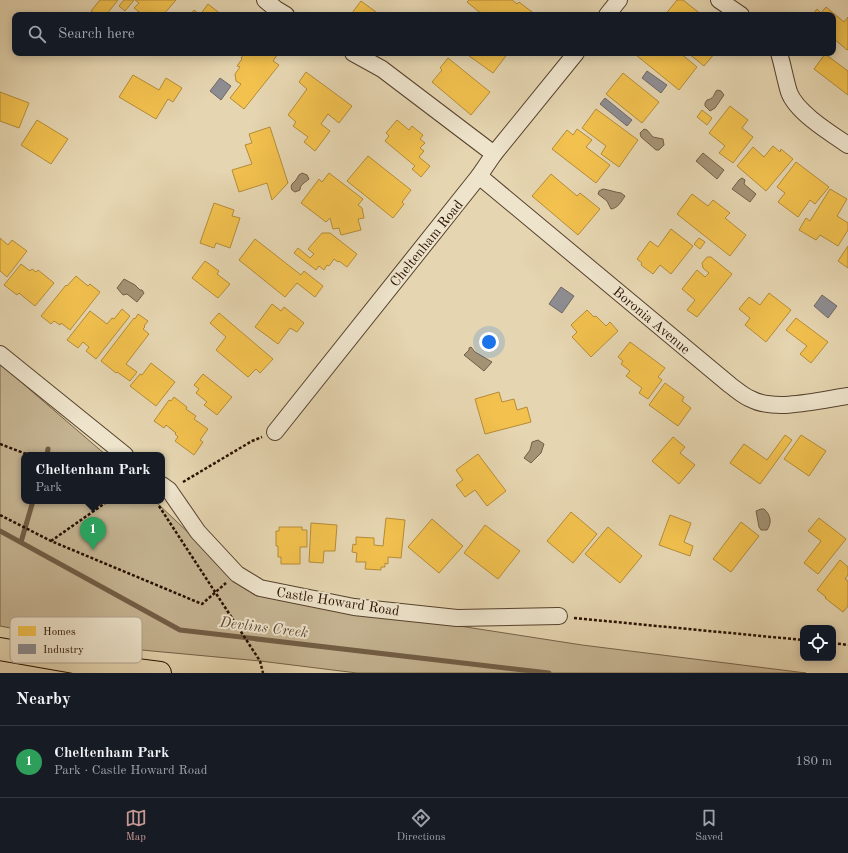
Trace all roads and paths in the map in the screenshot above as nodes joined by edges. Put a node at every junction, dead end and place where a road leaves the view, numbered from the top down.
1 (265, 0) edge
2 (619, 0) edge
3 (719, 0) edge
4 (281, 12) edge
5 (609, 12) edge
6 (737, 12) edge
7 (358, 56) edge
8 (574, 56) edge
9 (780, 56) edge
10 (848, 145) edge
11 (494, 154) junction
12 (479, 176) junction
13 (0, 354) edge
14 (848, 396) edge
15 (275, 432) dead end
16 (252, 441) dead end
17 (0, 444) edge
18 (21, 452) edge
19 (121, 452) edge
20 (165, 488) edge
21 (104, 504) edge
22 (157, 504) edge
23 (0, 515) edge
24 (51, 541) junction
25 (237, 574) junction
26 (559, 616) joint
27 (800, 640) edge
28 (836, 643) edge
29 (848, 645) edge
30 (0, 649) edge
31 (10, 651) edge
32 (82, 663) edge
33 (160, 673) edge
34 (263, 673) edge

1 - 4 street
2 - 5 street
3 - 6 street
7 - 11 street
8 - 11 street, Cheltenham Road
9 - 10 street
11 - 12 street, Cheltenham Road
12 - 14 street, Boronia Avenue
12 - 15 street, Cheltenham Road
13 - 19 street
16 - 20 path
17 - 18 path
20 - 25 street, Castle Howard Road
21 - 24 path
22 - 34 path, bridge
23 - 24 path
24 - 25 path
25 - 26 street, Castle Howard Road
26 - 27 path
28 - 29 path
30 - 31 highway
32 - 33 highway

